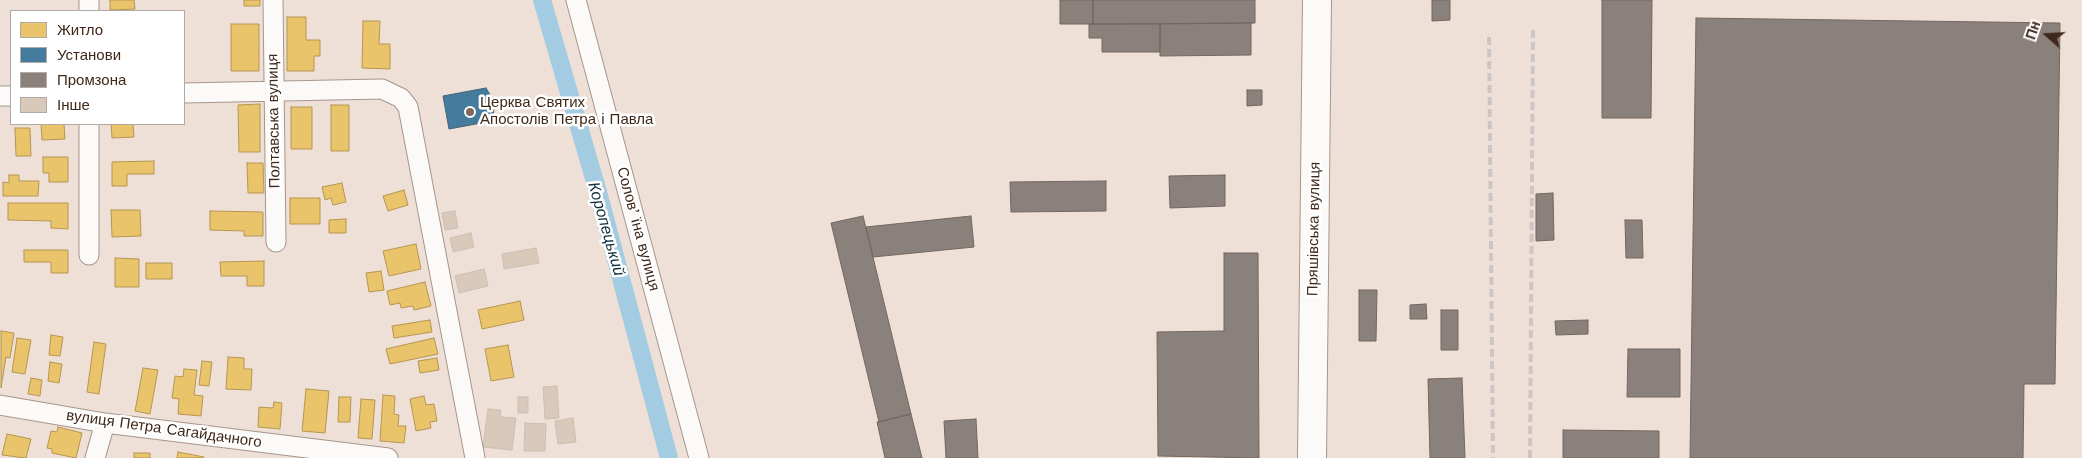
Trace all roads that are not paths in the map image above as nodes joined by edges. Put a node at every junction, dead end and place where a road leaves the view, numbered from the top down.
1 (273, 0) edge
2 (576, 0) edge
3 (1316, 0) edge
4 (274, 91) junction
5 (185, 93) edge
6 (89, 125) edge
7 (276, 242) dead end
8 (89, 255) dead end
9 (0, 405) edge
10 (105, 423) junction
11 (95, 458) edge
12 (388, 458) edge
13 (475, 458) edge
14 (699, 458) edge
15 (1312, 458) edge

1 - 4 street, Полтавська вулиця
2 - 14 street, Соловʼїна вулиця
3 - 15 main road, Пряшівська вулиця
4 - 5 street
4 - 7 street, Полтавська вулиця
4 - 13 street
6 - 8 street
9 - 10 street, вулиця Петра Сагайдачного
10 - 11 street
10 - 12 street, вулиця Петра Сагайдачного

